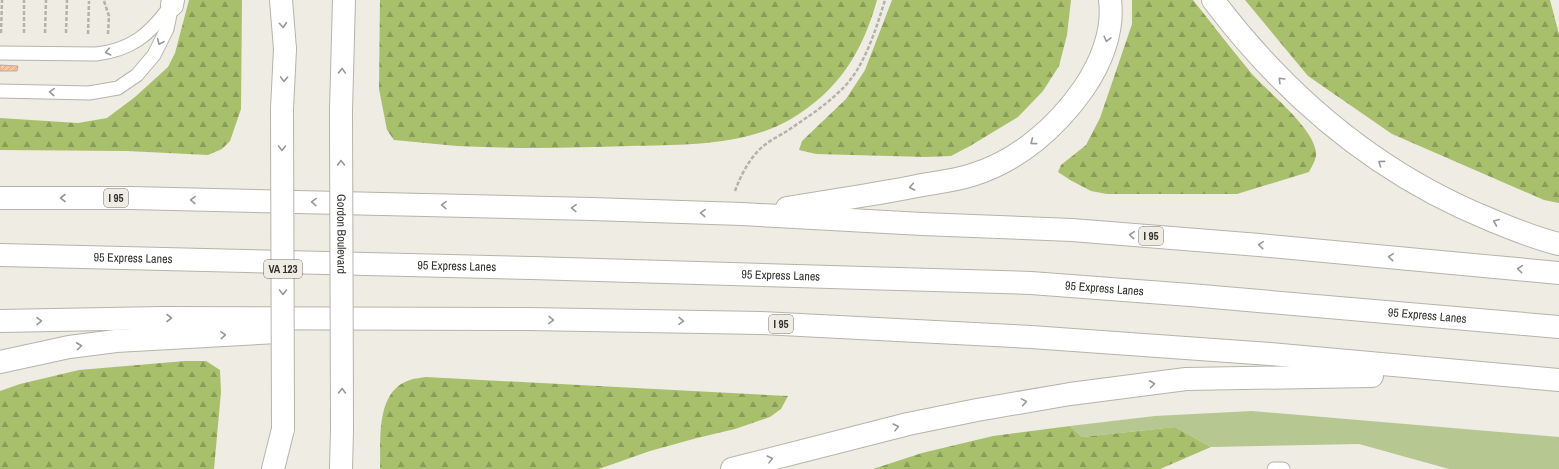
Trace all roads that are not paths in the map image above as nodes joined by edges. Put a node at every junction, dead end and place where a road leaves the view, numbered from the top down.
1 (280, 0) edge
2 (344, 0) edge
3 (1110, 0) edge
4 (1212, 0) edge
5 (172, 2) edge
6 (0, 53) edge
7 (0, 91) edge
8 (0, 198) edge
9 (734, 214) junction
10 (1559, 244) edge
11 (0, 255) edge
12 (1559, 273) edge
13 (528, 319) junction
14 (0, 321) edge
15 (1559, 327) edge
16 (0, 362) edge
17 (1484, 373) junction
18 (1559, 380) edge
19 (283, 429) junction
20 (273, 469) edge
21 (283, 469) edge
22 (342, 469) edge
23 (732, 469) edge
24 (1274, 469) edge
25 (1283, 469) edge

1 -> 19 highway, VA 123, bridge
22 -> 2 highway, Gordon Boulevard, bridge
3 -> 9 highway
10 -> 4 highway
5 -> 6 lane
5 -> 7 lane
9 -> 8 highway, I 95
12 -> 9 highway, I 95
11 - 15 highway, 95 Express Lanes
14 -> 13 highway, I 95
16 -> 13 highway
13 -> 17 highway, I 95
17 - 18 highway, I 95
23 -> 17 highway
19 - 20 highway
19 - 21 highway, VA 123
24 - 25 lane

